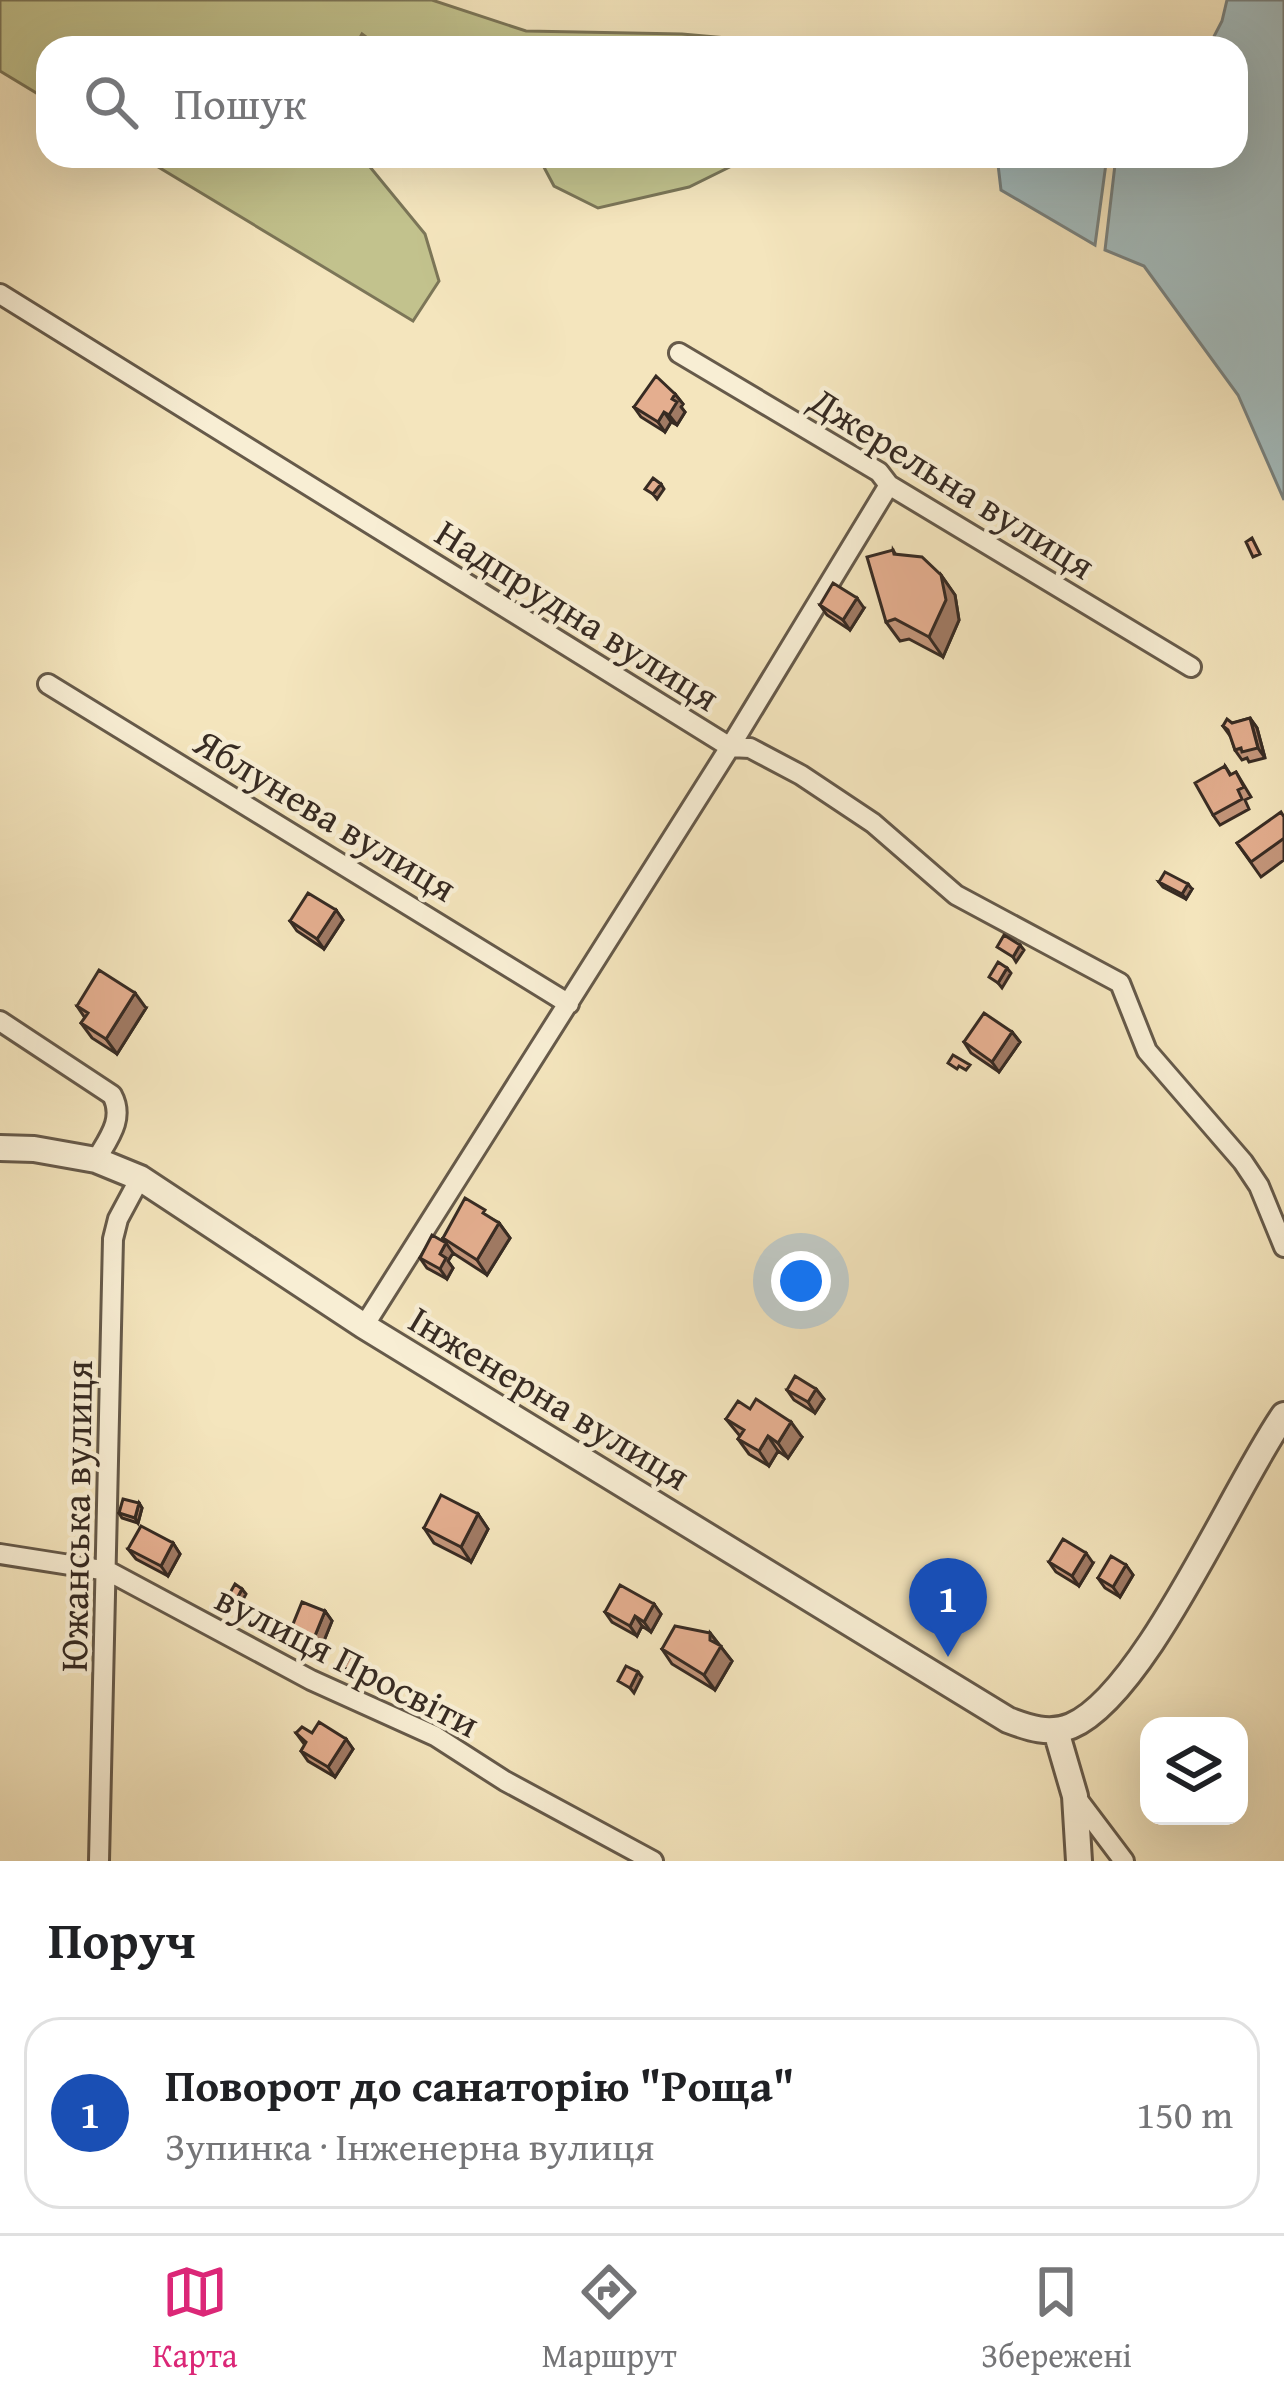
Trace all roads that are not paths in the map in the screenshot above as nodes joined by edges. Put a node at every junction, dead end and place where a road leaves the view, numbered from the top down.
1 (0, 294) edge
2 (679, 353) dead end
3 (889, 485) junction
4 (1191, 667) dead end
5 (48, 684) dead end
6 (730, 747) junction
7 (569, 1004) junction
8 (0, 1022) edge
9 (0, 1148) edge
10 (96, 1160) junction
11 (140, 1178) junction
12 (1284, 1247) edge
13 (364, 1326) junction
14 (1284, 1415) edge
15 (0, 1555) edge
16 (108, 1571) junction
17 (1056, 1731) junction
18 (1075, 1796) junction
19 (99, 1861) edge
20 (653, 1861) edge
21 (1079, 1861) edge
22 (1124, 1861) edge

1 - 6 street, Надпрудна вулиця
2 - 3 street, Джерельна вулиця
3 - 4 street, Джерельна вулиця
3 - 6 street
5 - 7 street, Яблунева вулиця
6 - 7 street
6 - 12 street, Надпрудна вулиця
7 - 13 street
8 - 10 street
9 - 10 street, Інженерна вулиця
10 - 11 street, Інженерна вулиця
11 - 13 street, Інженерна вулиця
11 - 16 street, Южанська вулиця
13 - 17 street, Інженерна вулиця
14 - 17 street
15 - 16 street, вулиця Просвіти
16 - 19 street, Южанська вулиця
16 - 20 street, вулиця Просвіти
17 - 18 street
18 - 21 street
18 - 22 street

